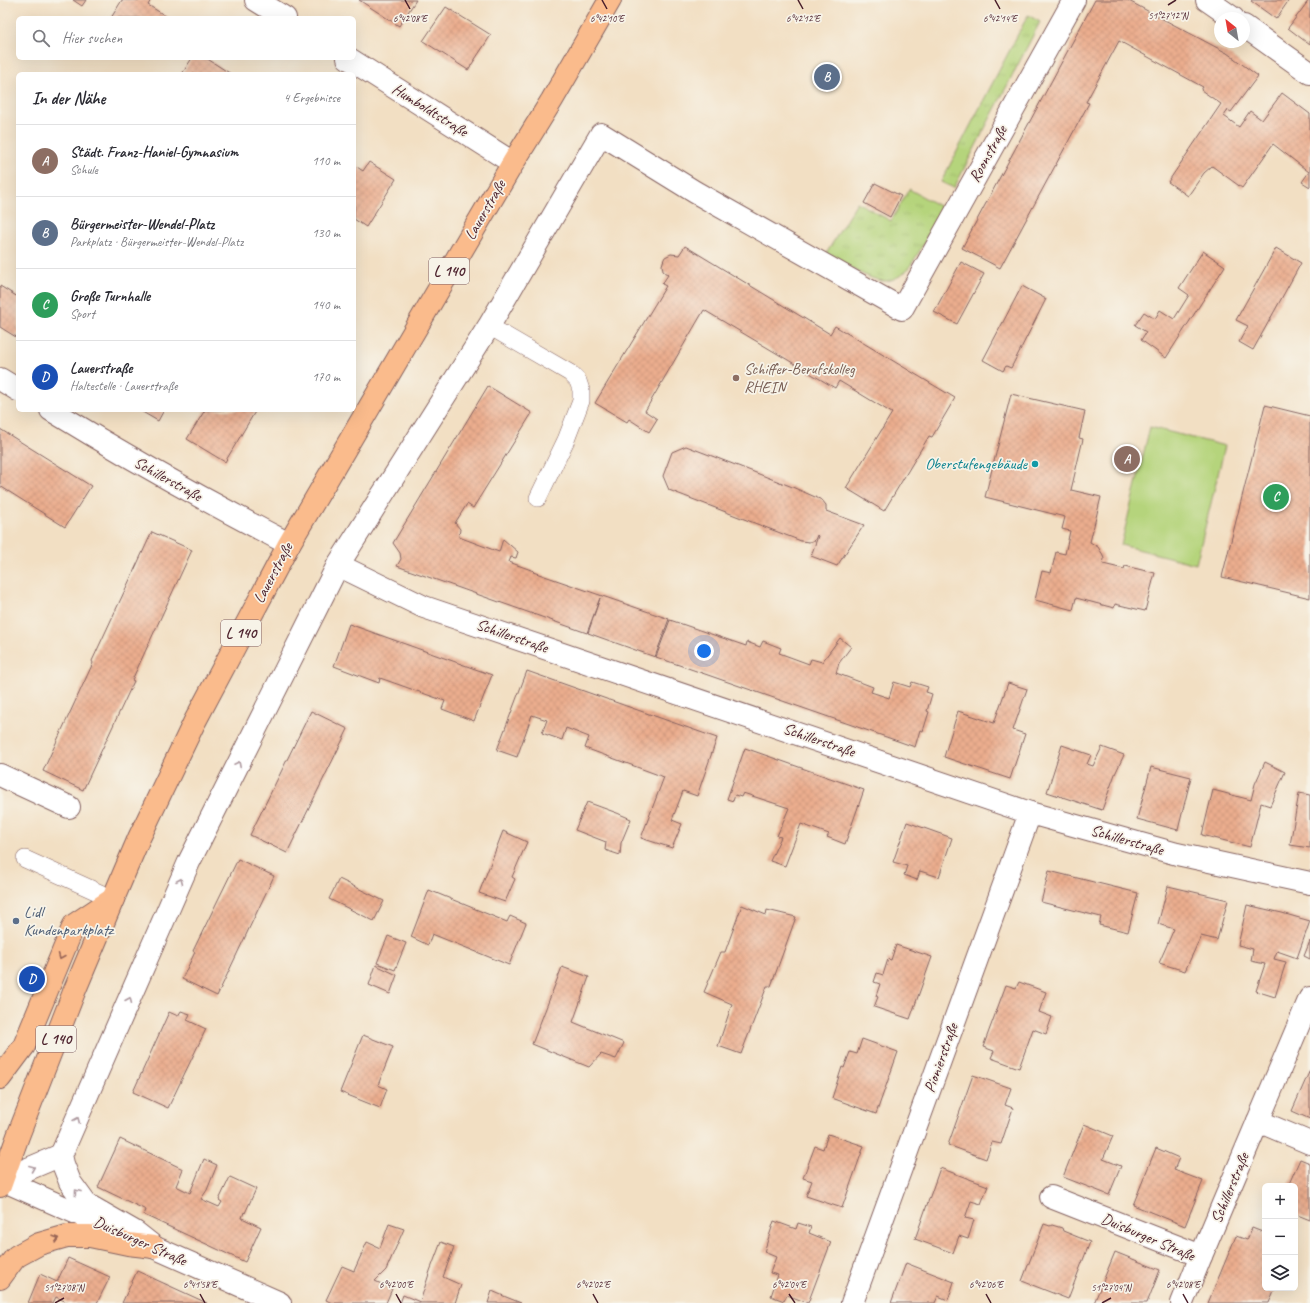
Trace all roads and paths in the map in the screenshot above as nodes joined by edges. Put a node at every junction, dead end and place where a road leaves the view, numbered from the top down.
1 (256, 0) edge
2 (610, 0) edge
3 (1074, 0) edge
4 (1207, 0) edge
5 (1224, 12) edge
6 (282, 16) edge
7 (1250, 30) edge
8 (351, 60) edge
9 (1310, 73) edge
10 (512, 163) junction
11 (489, 326) junction
12 (0, 379) edge
13 (16, 389) edge
14 (54, 412) edge
15 (538, 498) dead end
16 (288, 544) junction
17 (338, 565) junction
18 (0, 774) edge
19 (69, 807) dead end
20 (1030, 813) junction
21 (25, 859) dead end
22 (1310, 884) edge
23 (112, 899) junction
24 (1310, 998) edge
25 (0, 1078) edge
26 (1258, 1120) junction
27 (1310, 1143) edge
28 (62, 1155) junction
29 (1, 1182) edge
30 (1051, 1197) dead end
31 (154, 1247) junction
32 (1201, 1256) junction
33 (0, 1278) edge
34 (280, 1303) edge
35 (852, 1303) edge
36 (1182, 1303) edge

1 - 6 street
2 - 10 main road, Lauerstraße / L 140
3 - 11 street, Roonstraße
4 - 5 street
7 - 9 street
8 - 10 street, Humboldtstraße
10 - 16 main road, Lauerstraße / L 140
11 - 15 lane
11 - 17 street
12 - 13 street
14 - 16 street, Schillerstraße
16 - 23 main road, Lauerstraße / L 140
17 - 20 street, Schillerstraße
28 -> 17 street
18 - 19 street
20 - 22 street, Schillerstraße
20 - 35 street, Pionierstraße
21 - 23 lane
23 -> 25 main road
23 - 29 main road, Lauerstraße / L 140
24 - 26 street, Schillerstraße
26 - 27 street
26 - 32 street, Schillerstraße
29 -> 28 street
31 -> 28 street
29 - 31 street, Duisburger Straße
30 - 32 street, Duisburger Straße
33 -> 31 main road
31 - 34 street, Duisburger Straße
32 - 36 street, Duisburger Straße

